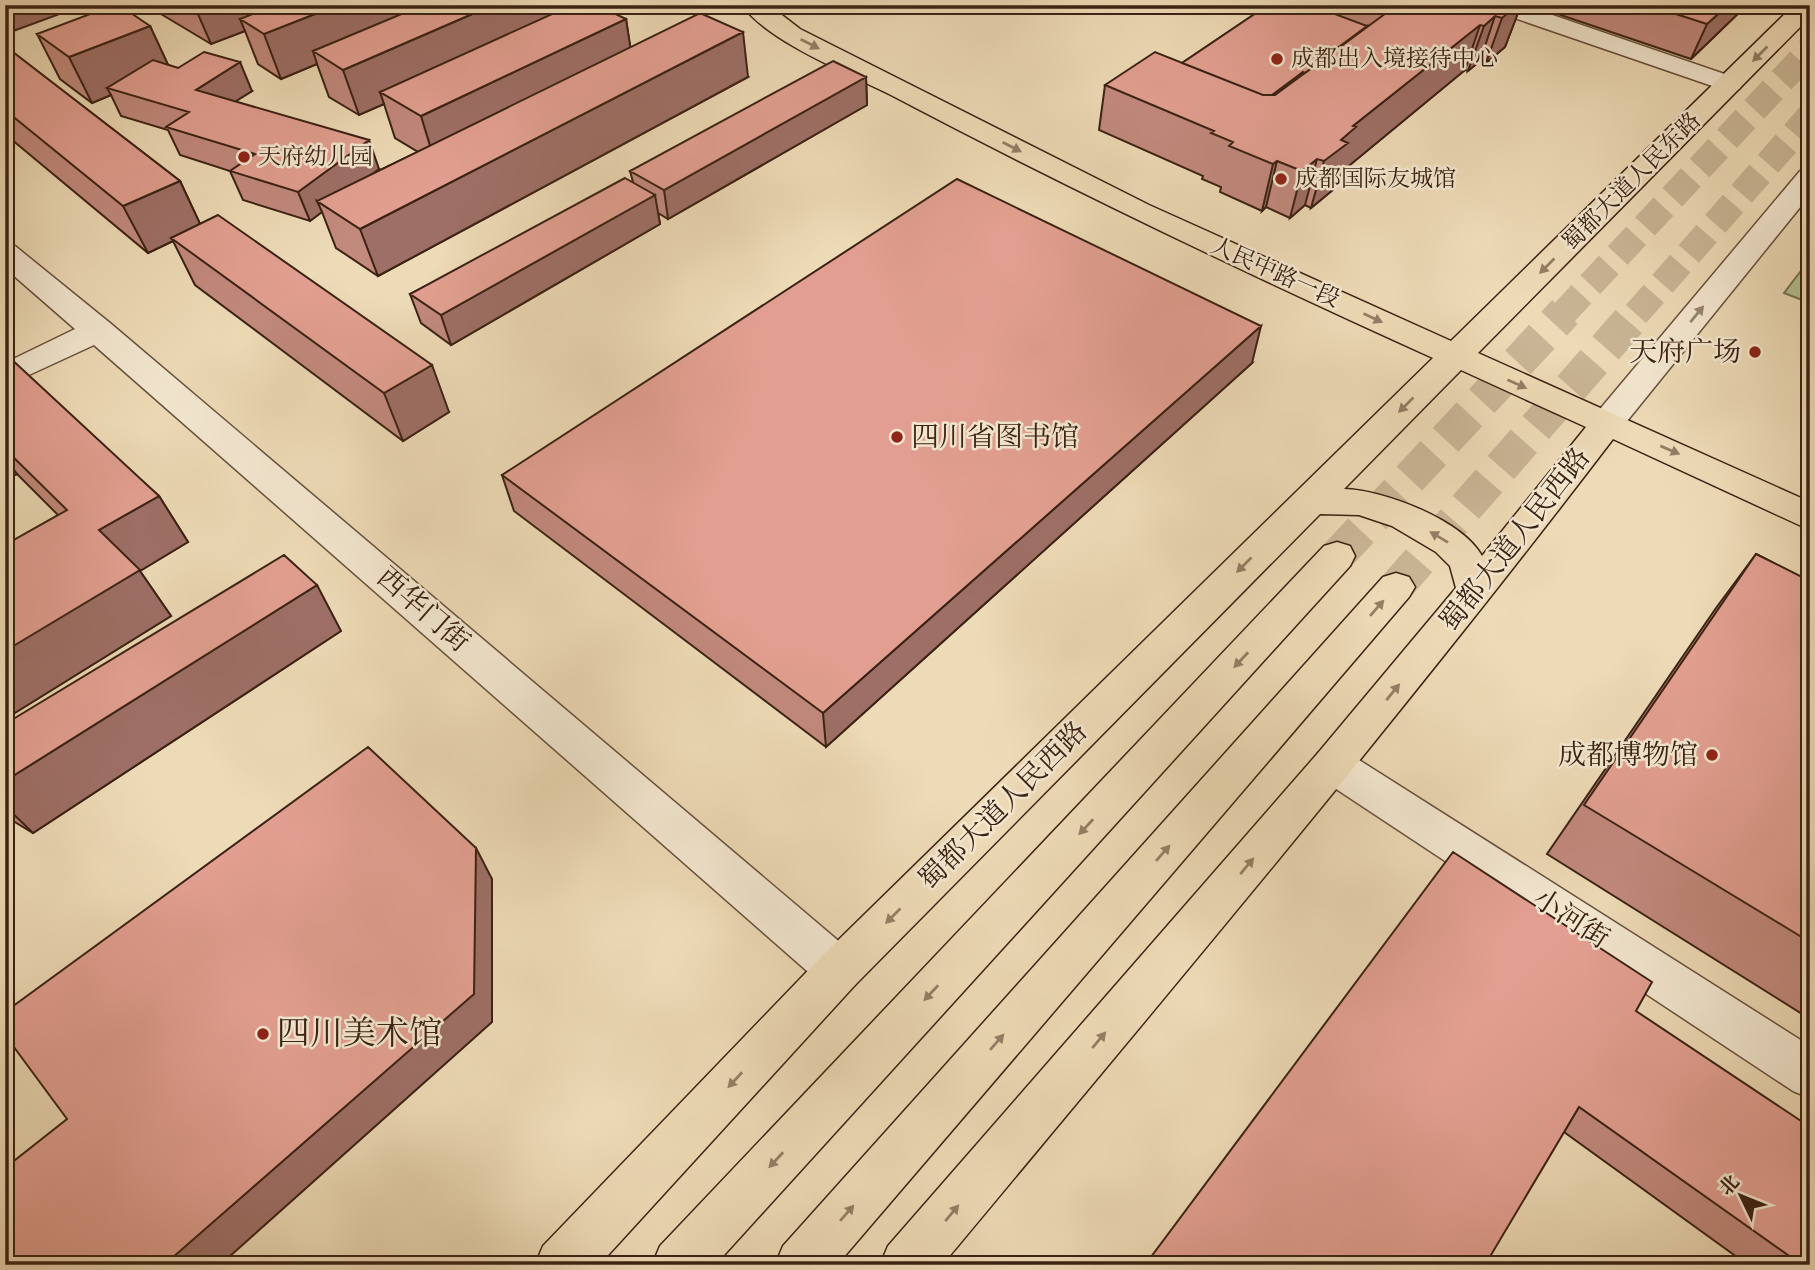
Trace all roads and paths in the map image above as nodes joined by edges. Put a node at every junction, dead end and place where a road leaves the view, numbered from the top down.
1 (754, 5) edge
2 (1499, 5) edge
3 (1808, 5) edge
4 (1730, 84) junction
5 (1810, 177) edge
6 (5, 252) edge
7 (99, 330) junction
8 (1454, 356) junction
9 (5, 376) edge
10 (1607, 423) junction
11 (1308, 501) junction
12 (1810, 517) edge
13 (1337, 556) tunnel mouth
14 (1396, 587) tunnel mouth
15 (1476, 591) junction
16 (1333, 765) junction
17 (839, 970) junction
18 (1810, 1074) edge
19 (562, 1265) edge
20 (679, 1265) edge
21 (802, 1265) edge
22 (907, 1265) edge

1 -> 8 main road, 人民中路一段
2 - 4 street
3 -> 4 main road, 蜀都大道人民东路
4 -> 8 main road, 蜀都大道人民东路
10 -> 5 street
6 - 7 street, 西华门街
7 - 9 street
7 - 17 street, 西华门街
8 -> 10 main road, 人民中路一段
8 -> 11 main road, 蜀都大道人民西路
10 -> 12 main road, 人民中路一段
10 - 15 main road, 蜀都大道人民西路
15 -> 11 main road
11 -> 17 main road, 蜀都大道人民西路
13 -> 20 main road
21 -> 14 main road
16 -> 15 main road, 蜀都大道人民西路
16 - 18 street, 小河街
22 -> 16 main road, 蜀都大道人民西路
17 -> 19 main road, 蜀都大道人民西路

